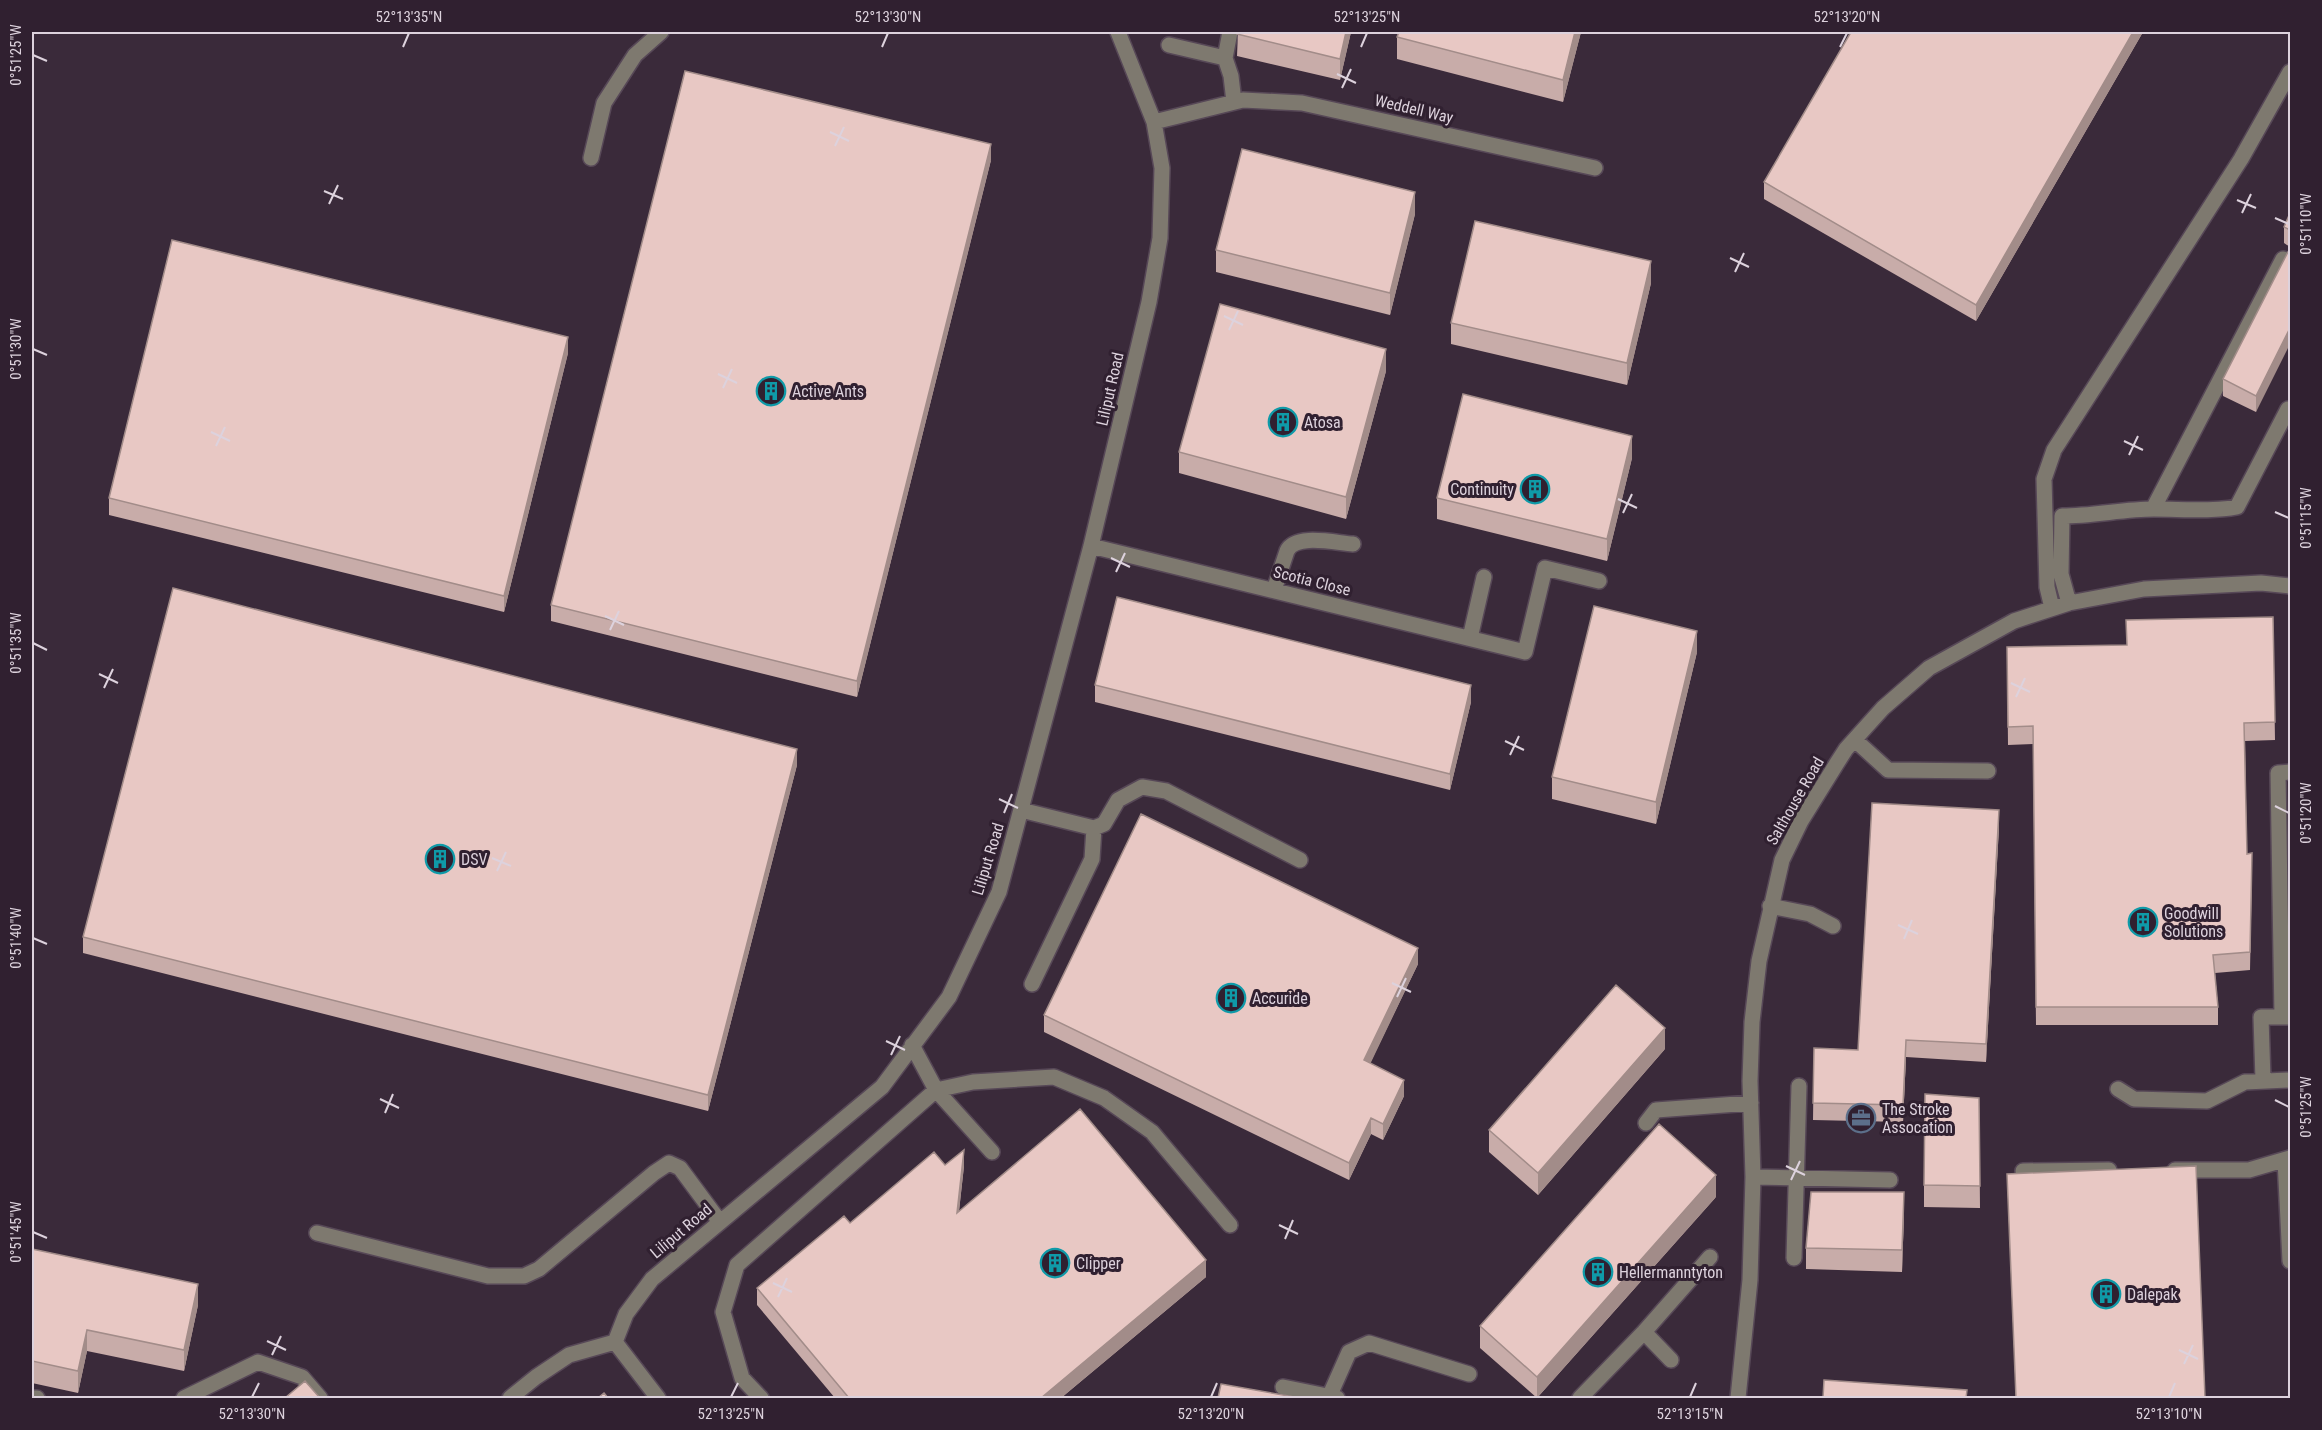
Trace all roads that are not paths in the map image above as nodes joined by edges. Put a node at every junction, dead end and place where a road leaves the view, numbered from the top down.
1 (661, 32) edge
2 (1118, 32) edge
3 (1230, 32) edge
4 (1169, 45) dead end
5 (1225, 58) junction
6 (2290, 72) edge
7 (1234, 102) junction
8 (1154, 122) junction
9 (591, 158) dead end
10 (1595, 168) dead end
11 (2283, 259) edge
12 (2288, 409) dead end
13 (2153, 509) junction
14 (1353, 544) dead end
15 (1091, 546) junction
16 (1484, 577) dead end
17 (1599, 582) dead end
18 (2290, 586) edge
19 (1274, 590) junction
20 (2069, 603) junction
21 (2052, 608) junction
22 (1470, 638) junction
23 (1855, 740) junction
24 (1988, 771) dead end
25 (2290, 772) edge
26 (1021, 810) junction
27 (1094, 828) junction
28 (1300, 860) dead end
29 (1770, 906) junction
30 (1833, 926) dead end
31 (1032, 984) dead end
32 (2286, 1017) edge
33 (912, 1045) junction
34 (2263, 1080) junction
35 (2290, 1080) edge
36 (1799, 1086) dead end
37 (2118, 1089) dead end
38 (936, 1090) junction
39 (1751, 1102) junction
40 (1646, 1124) dead end
41 (992, 1152) dead end
42 (2288, 1159) edge
43 (2118, 1170) edge
44 (2154, 1170) edge
45 (2023, 1171) edge
46 (1753, 1177) junction
47 (1798, 1178) junction
48 (1890, 1180) dead end
49 (720, 1222) junction
50 (1230, 1225) dead end
51 (317, 1233) dead end
52 (1710, 1257) dead end
53 (1794, 1258) dead end
54 (2290, 1261) edge
55 (1644, 1332) junction
56 (615, 1342) junction
57 (1671, 1360) dead end
58 (1468, 1374) dead end
59 (1283, 1387) dead end
60 (32, 1398) edge
61 (37, 1398) edge
62 (184, 1398) edge
63 (320, 1398) edge
64 (510, 1398) edge
65 (658, 1398) edge
66 (761, 1398) edge
67 (1335, 1398) edge
68 (1580, 1398) edge
69 (1738, 1398) edge

1 - 9 street
2 - 8 street, Liliput Road
3 - 5 street
4 - 5 street
5 - 7 street
6 - 21 street
7 - 8 street, Weddell Way
7 - 10 street, Weddell Way
8 - 15 street, Liliput Road
11 - 13 street
12 - 13 street
13 - 20 street
14 - 19 street
15 - 19 street, Scotia Close
15 - 26 street, Liliput Road
16 - 22 street
17 - 22 street, Scotia Close
18 - 20 street, Salthouse Road
19 - 22 street, Scotia Close
20 - 21 street, Salthouse Road
21 - 23 street, Salthouse Road
23 - 24 street
23 - 29 street, Salthouse Road
25 - 32 street
26 - 27 street
26 - 33 street, Liliput Road
27 - 28 street
27 - 31 street
29 - 30 street
29 - 39 street, Salthouse Road
32 - 34 street
33 - 38 street
33 - 49 street, Liliput Road
34 - 35 street
34 - 37 street
36 - 47 street
38 - 41 street
38 - 50 street
38 - 66 street
39 - 40 street
39 - 46 street, Salthouse Road
42 - 44 street
42 - 54 street
43 - 45 street
46 - 47 street
46 - 69 street, Salthouse Road
47 - 48 street
47 - 53 street
49 - 51 street
49 - 56 street, Liliput Road
52 - 55 street
55 - 57 street
55 - 68 street
56 - 64 street
56 - 65 street
58 - 67 street
59 - 67 street
60 - 61 street
62 - 63 street

